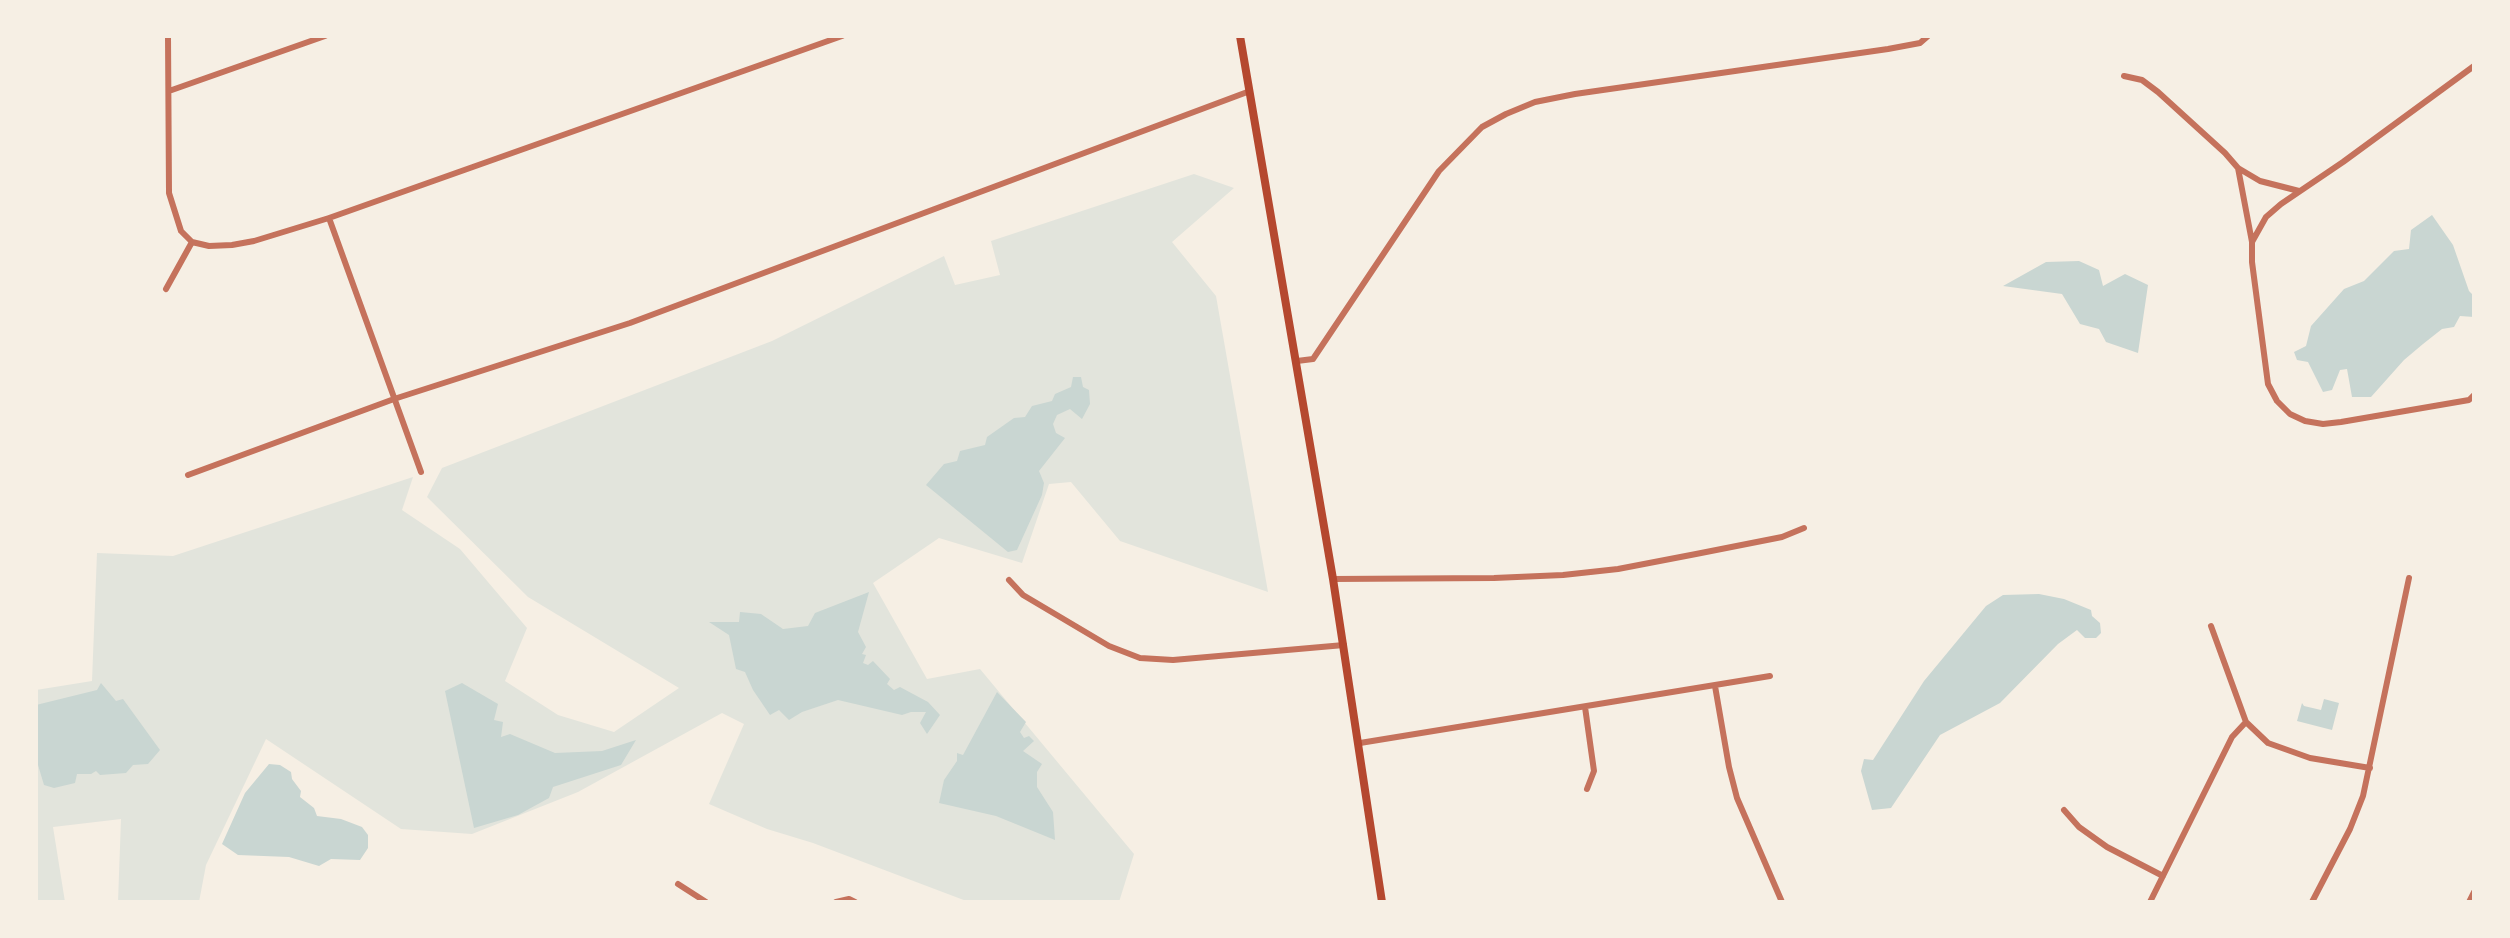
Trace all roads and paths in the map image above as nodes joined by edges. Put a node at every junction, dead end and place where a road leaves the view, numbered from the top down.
1 (168, 36) edge
2 (325, 36) edge
3 (842, 36) edge
4 (1240, 36) edge
5 (1928, 36) edge
6 (2474, 66) edge
7 (2124, 76) dead end
8 (169, 91) junction
9 (1250, 91) junction
10 (2238, 168) junction
11 (2299, 191) junction
12 (329, 218) junction
13 (192, 242) junction
14 (2252, 242) junction
15 (166, 289) dead end
16 (1297, 361) junction
17 (2474, 395) edge
18 (394, 399) junction
19 (421, 472) dead end
20 (188, 475) dead end
21 (1804, 528) dead end
22 (2409, 578) dead end
23 (1333, 579) junction
24 (1009, 580) dead end
25 (2211, 626) dead end
26 (1344, 645) junction
27 (1770, 676) dead end
28 (1715, 686) junction
29 (1585, 707) junction
30 (2246, 722) junction
31 (1360, 743) junction
32 (2370, 768) junction
33 (1587, 789) dead end
34 (2064, 810) dead end
35 (2163, 876) junction
36 (678, 884) dead end
37 (2474, 892) edge
38 (706, 902) edge
39 (836, 902) edge
40 (855, 902) edge
41 (1382, 902) edge
42 (1782, 902) edge
43 (2150, 902) edge
44 (2312, 902) edge
45 (2469, 902) edge

1 - 8 street
2 - 8 street
3 - 12 street
4 - 9 main road
5 - 16 street
6 - 11 street
7 - 10 street
8 - 13 street
9 - 16 main road
9 - 18 street
10 - 11 street
10 - 14 street
11 - 14 street
12 - 13 street
12 - 18 street
13 - 15 street
14 - 17 street
16 - 23 main road
18 - 19 street
18 - 20 street
21 - 23 street
22 - 32 street
23 - 26 main road
24 - 26 street
25 - 30 street
26 - 31 main road
27 - 28 street
28 - 29 street
28 - 42 street
29 - 31 street
29 - 33 street
30 - 32 street
30 - 35 street
31 - 41 main road
32 - 44 street
34 - 35 street
35 - 43 street
36 - 38 street
37 - 45 street
39 - 40 street

